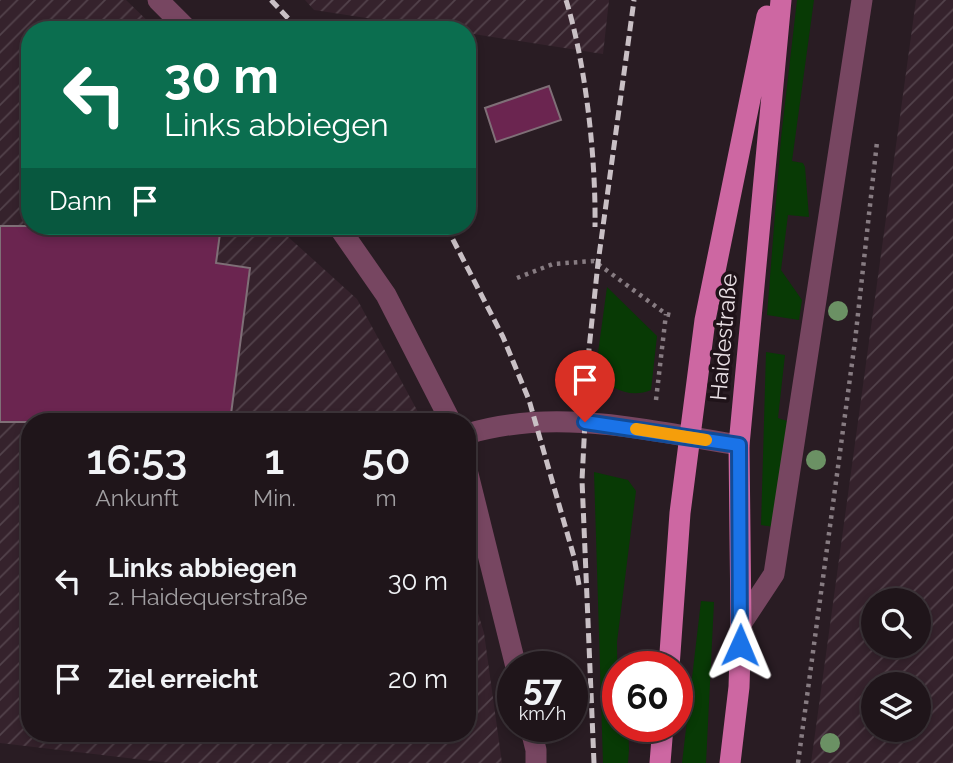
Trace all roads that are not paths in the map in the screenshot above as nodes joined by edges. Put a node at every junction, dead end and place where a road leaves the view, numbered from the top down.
1 (158, 0) edge
2 (771, 0) edge
3 (780, 0) edge
4 (862, 0) edge
5 (179, 21) edge
6 (344, 235) edge
7 (447, 413) edge
8 (476, 432) edge
9 (690, 437) junction
10 (739, 445) junction
11 (476, 506) edge
12 (741, 624) junction
13 (512, 651) edge
14 (670, 651) edge
15 (534, 742) edge
16 (662, 742) edge
17 (536, 763) edge
18 (660, 763) edge
19 (730, 763) edge

1 - 5 lane
2 - 9 main road, Haidestraße
3 - 10 main road, Haidestraße
4 - 12 lane
6 - 7 lane
8 - 9 lane
9 - 10 lane
9 - 14 main road, Haidestraße
10 - 12 main road, Haidestraße
11 - 13 lane
12 - 19 main road, Haidestraße
15 - 17 lane
16 - 18 main road

